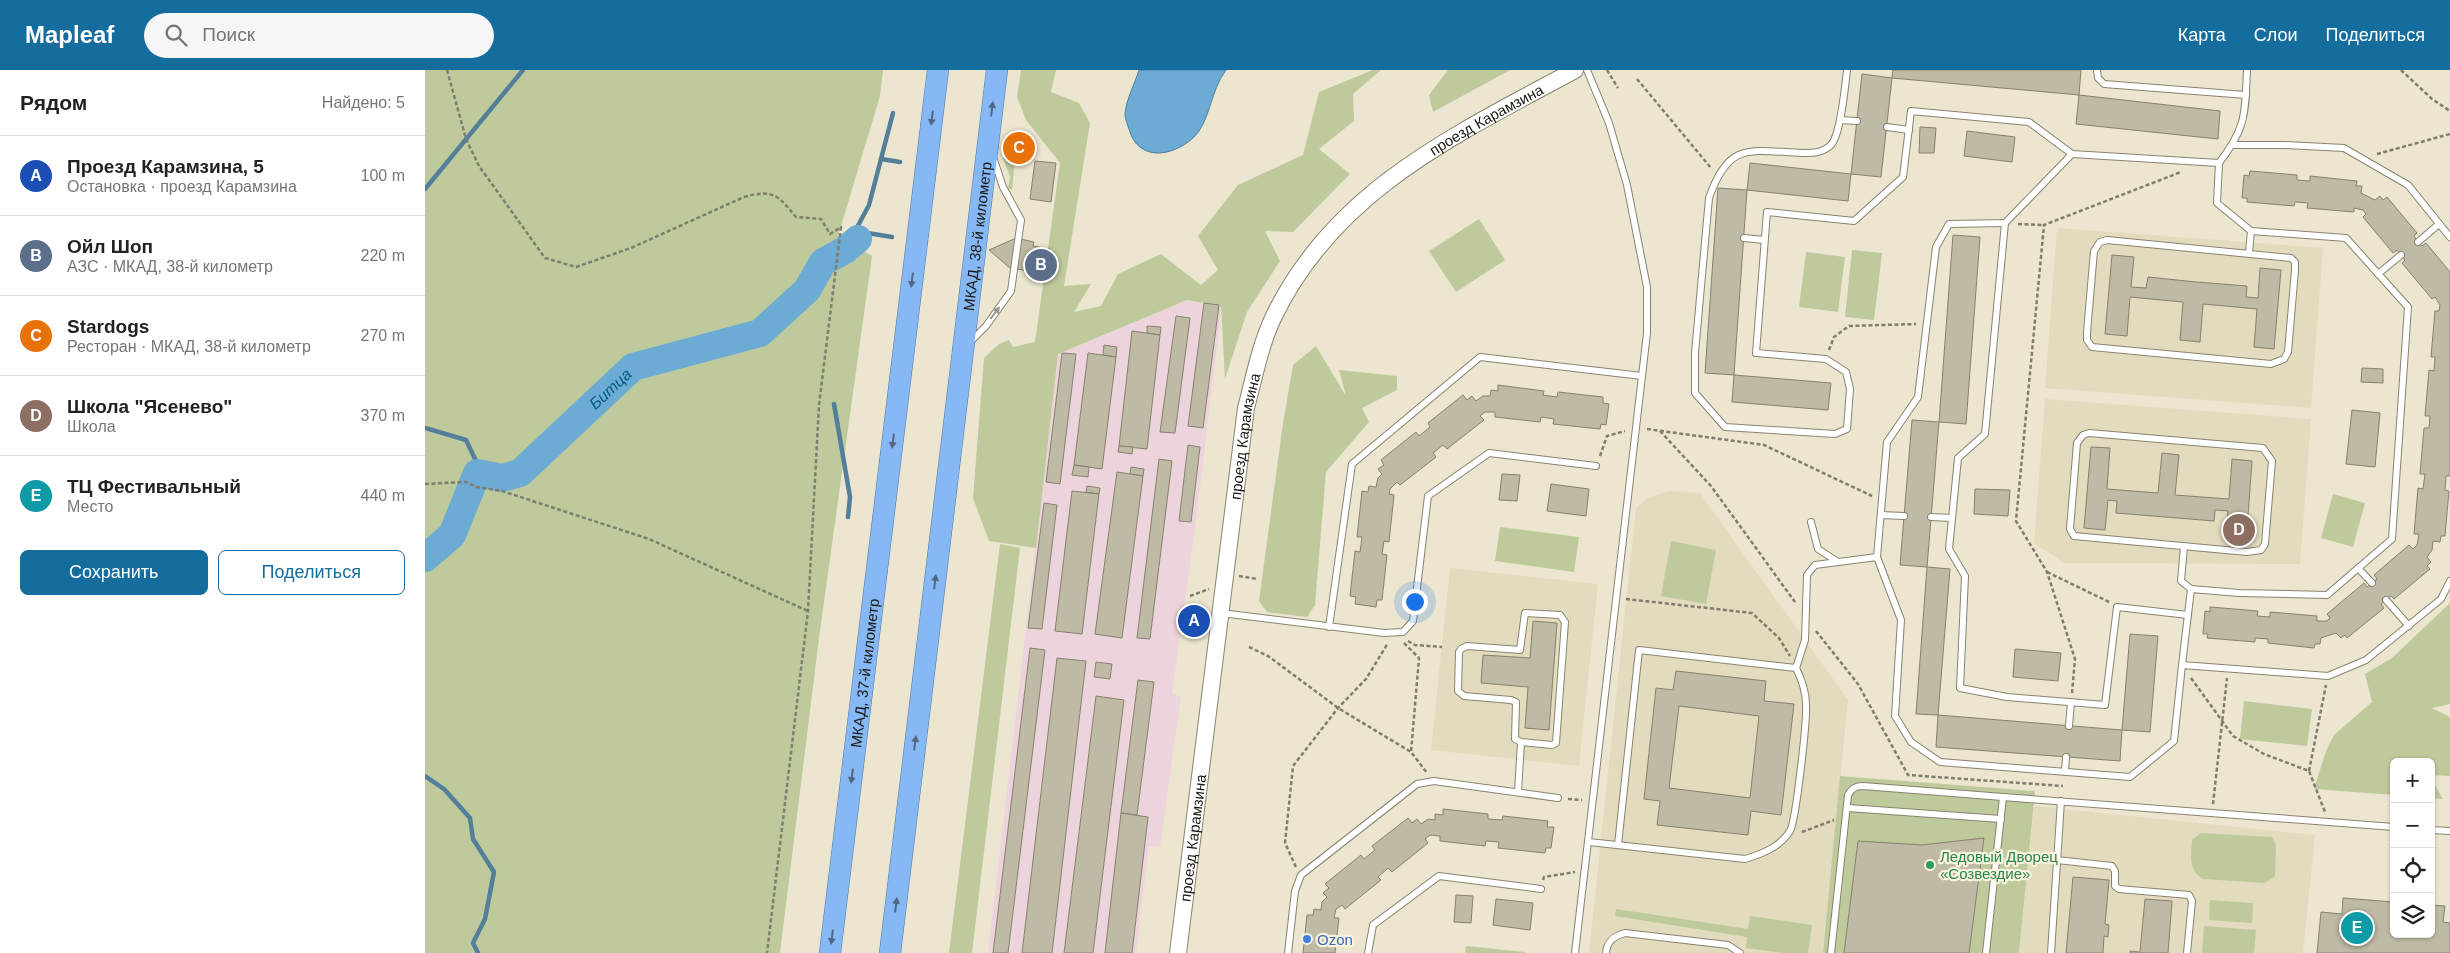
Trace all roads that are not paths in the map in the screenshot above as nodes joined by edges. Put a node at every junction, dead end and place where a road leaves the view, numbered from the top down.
1 (938, 70) edge
2 (997, 70) edge
3 (1575, 70) edge
4 (1587, 70) edge
5 (1847, 70) edge
6 (2097, 70) edge
7 (2247, 70) edge
8 (2246, 95) junction
9 (1840, 120) junction
10 (1857, 121) dead end
11 (1887, 127) dead end
12 (1909, 130) junction
13 (988, 142) junction
14 (2233, 145) junction
15 (2072, 154) junction
16 (2219, 163) junction
17 (2005, 223) junction
18 (2439, 224) junction
19 (2251, 231) junction
20 (1706, 235) junction
21 (1714, 236) dead end
22 (1744, 238) dead end
23 (2450, 238) edge
24 (1764, 240) junction
25 (2418, 242) dead end
26 (2249, 253) junction
27 (2401, 255) dead end
28 (2378, 274) junction
29 (963, 349) junction
30 (1642, 376) junction
31 (1597, 466) road end
32 (1881, 515) junction
33 (1904, 516) dead end
34 (1931, 517) dead end
35 (1952, 518) junction
36 (1811, 522) dead end
37 (2184, 546) junction
38 (1877, 556) junction
39 (1838, 562) junction
40 (2358, 568) junction
41 (2450, 581) edge
42 (2372, 583) dead end
43 (2191, 589) junction
44 (2386, 600) dead end
45 (1220, 613) junction
46 (2188, 614) junction
47 (2409, 626) junction
48 (1329, 627) junction
49 (2182, 665) junction
50 (1796, 668) junction
51 (2071, 702) junction
52 (2069, 726) dead end
53 (1521, 742) junction
54 (2066, 757) dead end
55 (2065, 771) junction
56 (1518, 792) junction
57 (2003, 797) junction
58 (1558, 798) road end
59 (2061, 801) junction
60 (1847, 808) junction
61 (2001, 820) junction
62 (2390, 827) edge
63 (2435, 830) edge
64 (2450, 831) edge
65 (1589, 842) junction
66 (1618, 845) junction
67 (2057, 860) junction
68 (1541, 889) road end
69 (831, 953) edge
70 (890, 953) edge
71 (1178, 953) edge
72 (1288, 953) edge
73 (1369, 953) edge
74 (1575, 953) edge
75 (1606, 953) edge
76 (1740, 953) edge
77 (1831, 953) edge
78 (1986, 953) edge
79 (2051, 953) edge
80 (2187, 953) edge

1 -> 69 highway, МКАД, 37-й километр
13 -> 2 highway, МКАД, 38-й километр
3 - 45 street, проезд Карамзина
4 - 30 lane
5 - 9 lane
6 - 8 lane
7 - 8 lane
8 - 14 lane
9 - 10 lane
9 - 20 lane
11 - 12 lane
12 - 15 lane
12 - 24 lane
13 - 29 highway, МКАД, 38-й километр
29 -> 13 lane
14 - 16 lane
14 - 18 lane
15 - 16 lane
15 - 17 lane
16 - 19 lane
17 - 32 lane
17 - 35 lane
18 - 23 lane
18 - 25 lane
19 - 26 lane
19 - 28 lane
20 - 21 lane
20 - 24 lane
22 - 24 lane
26 - 26 lane
27 - 28 lane
28 - 40 lane
70 -> 29 highway, МКАД, 38-й километр
30 - 48 lane
30 - 65 lane
31 - 48 lane
32 - 33 lane
32 - 38 lane
34 - 35 lane
35 - 51 lane
36 - 39 lane
37 - 37 lane
37 - 43 lane
38 - 39 lane
38 - 55 lane
39 - 50 lane
40 - 42 lane
40 - 43 lane
41 - 47 lane
43 - 46 lane
44 - 47 lane
45 - 48 lane
45 - 71 street, проезд Карамзина
46 - 49 lane
46 - 51 lane
47 - 49 lane
49 - 55 lane
50 - 66 lane
50 - 66 lane
51 - 52 lane
53 - 53 lane
53 - 56 lane
54 - 55 lane
56 - 58 lane
56 - 72 lane
57 - 59 lane
57 - 60 lane
57 - 61 lane
59 - 62 lane
59 - 67 lane
60 - 61 lane
60 - 77 lane
61 - 78 lane
63 - 64 lane
65 - 66 lane
65 - 74 lane
67 - 79 lane
67 - 80 lane
68 - 73 lane
75 - 76 lane

